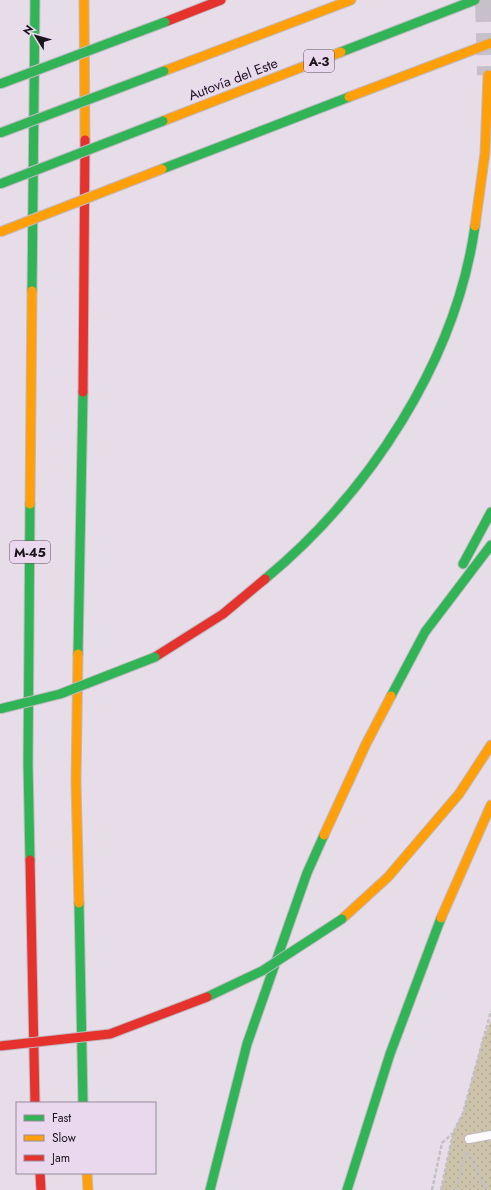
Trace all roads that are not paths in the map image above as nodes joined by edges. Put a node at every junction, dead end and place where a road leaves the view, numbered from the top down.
1 (35, 0) edge
2 (84, 0) edge
3 (221, 0) edge
4 (351, 0) edge
5 (475, 0) edge
6 (491, 43) edge
7 (488, 75) dead end
8 (0, 84) edge
9 (0, 133) edge
10 (0, 184) edge
11 (0, 232) edge
12 (491, 512) edge
13 (491, 545) edge
14 (425, 632) junction
15 (0, 709) edge
16 (491, 745) edge
17 (491, 805) edge
18 (0, 1046) edge
19 (35, 1102) edge
20 (83, 1102) edge
21 (365, 1126) junction
22 (491, 1135) edge
23 (469, 1139) dead end
24 (40, 1174) edge
25 (87, 1174) edge
26 (41, 1190) edge
27 (88, 1190) edge
28 (210, 1190) edge
29 (347, 1190) edge
30 (356, 1190) edge

1 - 19 main road, M-45
2 - 20 main road
3 - 8 main road, bridge
4 - 9 main road, bridge
5 - 10 main road, Autovía del Este / A-3, bridge
6 - 11 main road, bridge
7 - 15 main road, bridge
12 - 14 main road
13 - 14 main road
14 - 28 main road
16 - 18 main road, bridge
17 - 21 main road
21 - 29 main road
21 - 30 lane
22 - 23 lane
24 - 26 main road
25 - 27 main road

